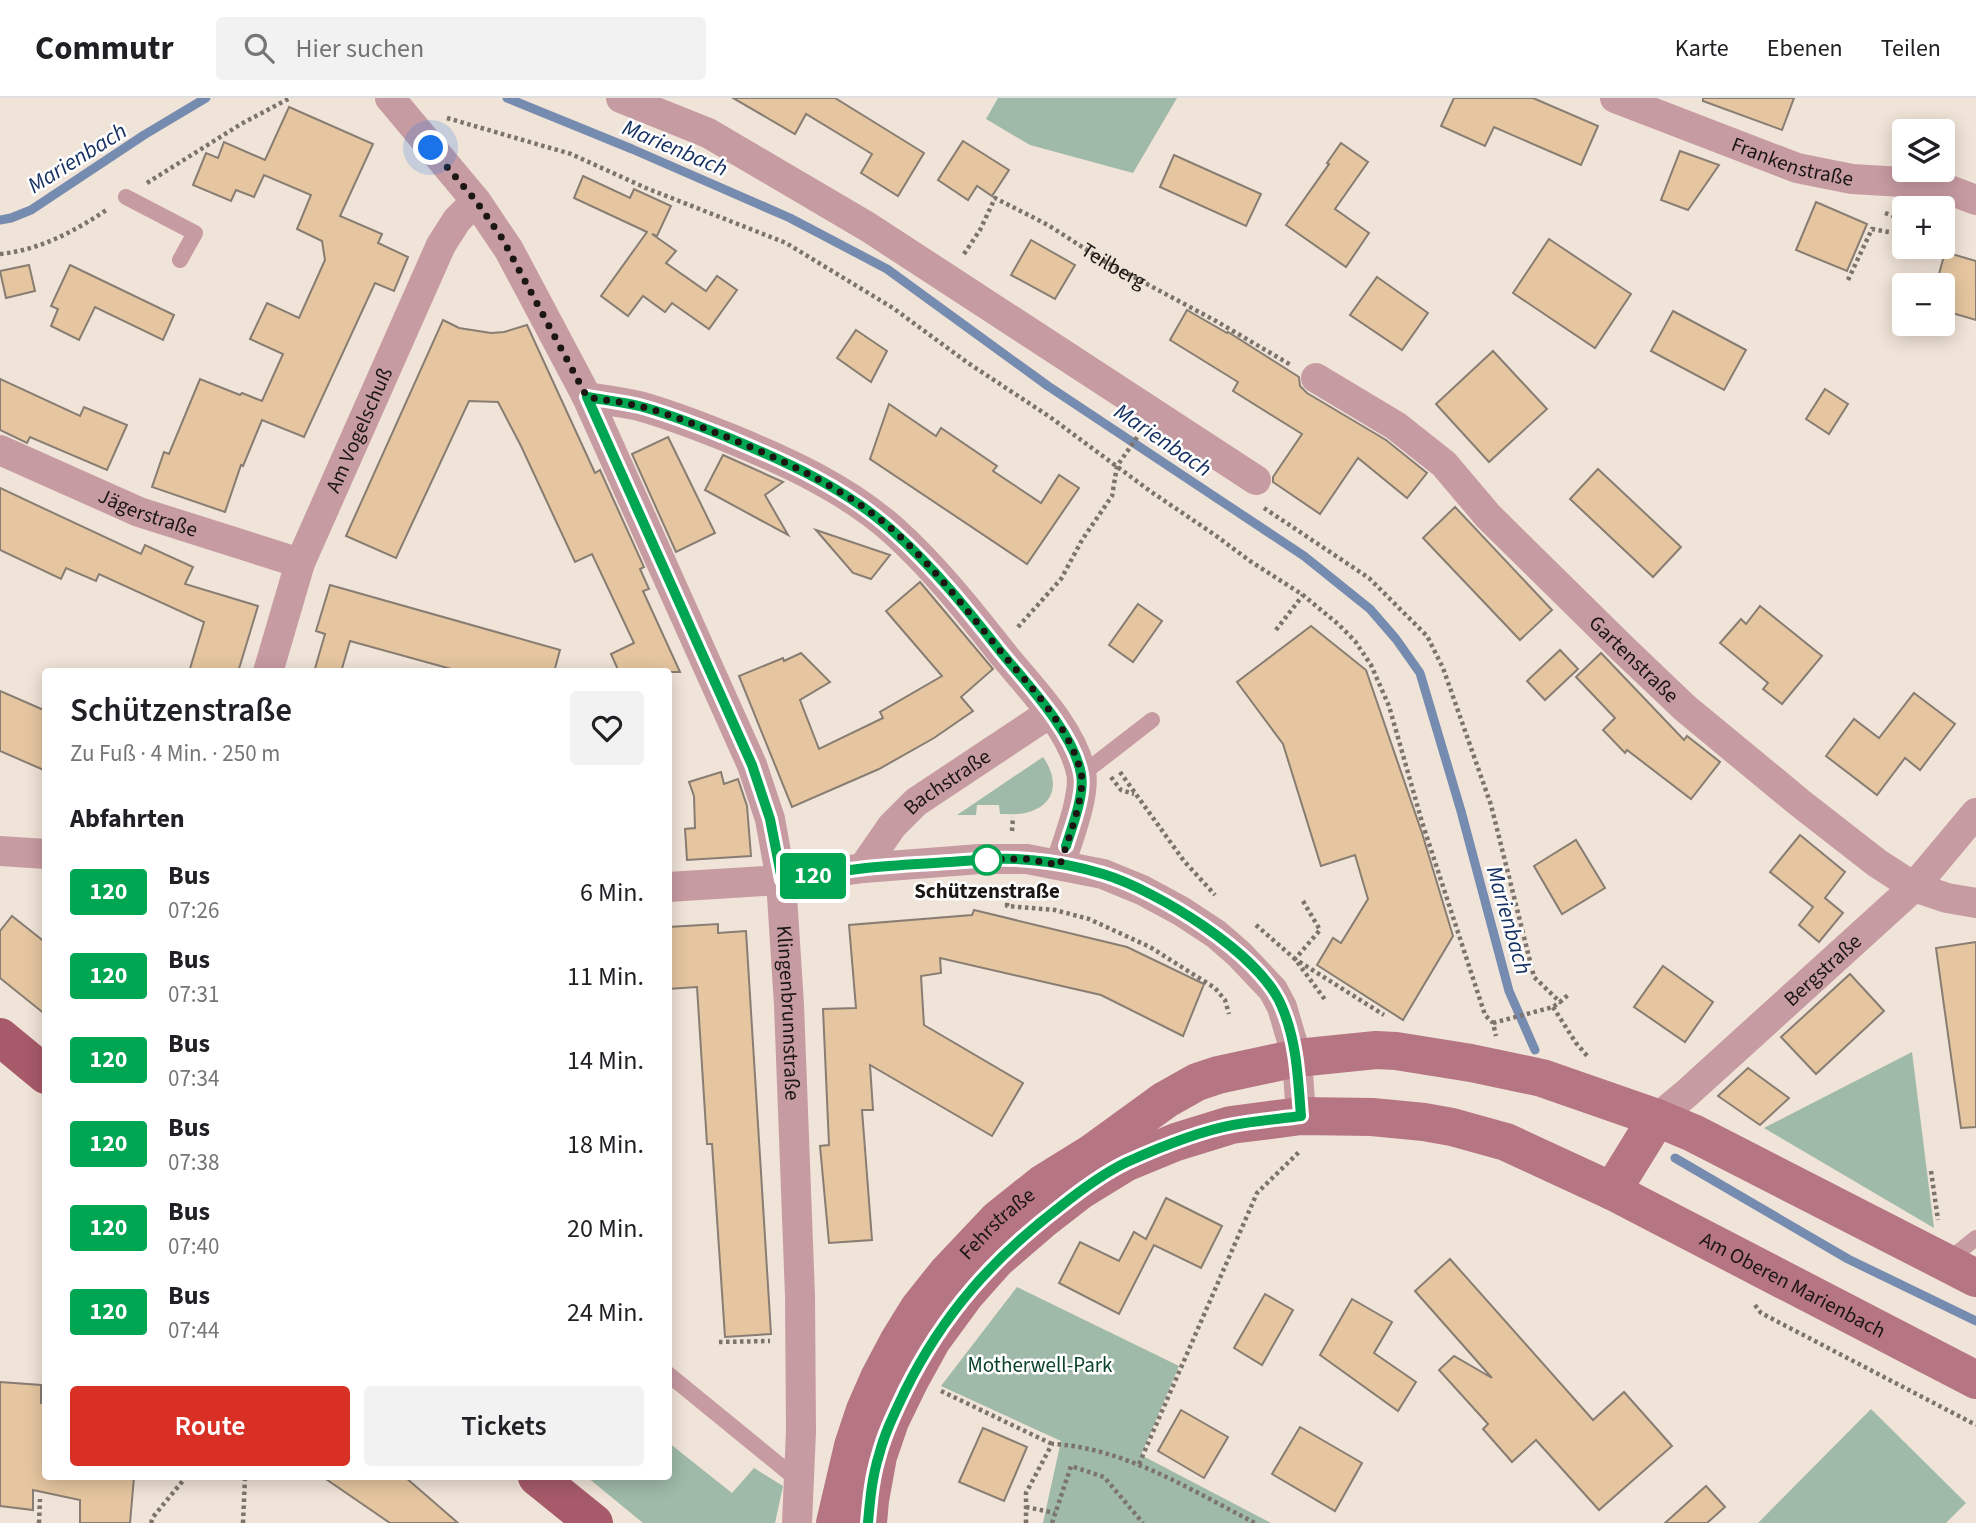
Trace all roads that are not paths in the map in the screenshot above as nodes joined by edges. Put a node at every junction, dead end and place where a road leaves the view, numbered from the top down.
1 (621, 98) edge
2 (1615, 98) edge
3 (392, 100) edge
4 (127, 197) dead end
5 (1976, 200) edge
6 (476, 201) junction
7 (180, 260) dead end
8 (1316, 379) road end
9 (587, 397) junction
10 (0, 450) edge
11 (1256, 480) road end
12 (300, 564) junction
13 (269, 668) edge
14 (1050, 713) junction
15 (1152, 720) dead end
16 (1082, 775) junction
17 (1976, 813) edge
18 (0, 851) edge
19 (42, 853) edge
20 (1060, 865) junction
21 (863, 868) junction
22 (782, 880) junction
23 (672, 887) edge
24 (1914, 887) junction
25 (1976, 903) edge
26 (0, 1037) edge
27 (1297, 1058) junction
28 (42, 1072) edge
29 (1301, 1116) junction
30 (1657, 1118) junction
31 (1612, 1191) junction
32 (1976, 1238) edge
33 (1961, 1270) edge
34 (672, 1377) edge
35 (1976, 1380) edge
36 (541, 1480) edge
37 (799, 1481) junction
38 (594, 1523) edge
39 (797, 1523) edge
40 (835, 1523) edge
41 (868, 1523) edge

1 - 11 street
2 - 5 street, Frankenstraße
3 - 6 street, Klingenbrunnstraße
4 - 7 lane
6 - 9 street, Klingenbrunnstraße
6 - 12 street, Am Vogelschuß
8 - 24 street, Gartenstraße
9 - 14 street
9 - 22 street, Klingenbrunnstraße
10 - 12 street, Jägerstraße
12 - 13 street, Am Vogelschuß
14 - 16 street
14 - 21 street, Bachstraße
15 - 16 lane
16 - 20 street
17 - 24 street, Bergstraße
18 - 19 street
20 - 21 street
20 - 27 street
21 - 22 street
22 - 23 street
22 - 37 street, Klingenbrunnstraße
24 - 25 street, Gartenstraße
24 - 30 street, Bergstraße
26 - 28 main road
27 - 29 street
27 - 30 main road
27 - 40 main road, Fehrstraße
29 - 31 main road, Am Oberen Marienbach
29 - 41 main road, Fehrstraße
30 - 31 main road
30 - 33 main road
31 - 35 main road, Am Oberen Marienbach
32 - 33 lane
34 - 37 lane
36 - 38 main road
37 - 39 street, Klingenbrunnstraße

